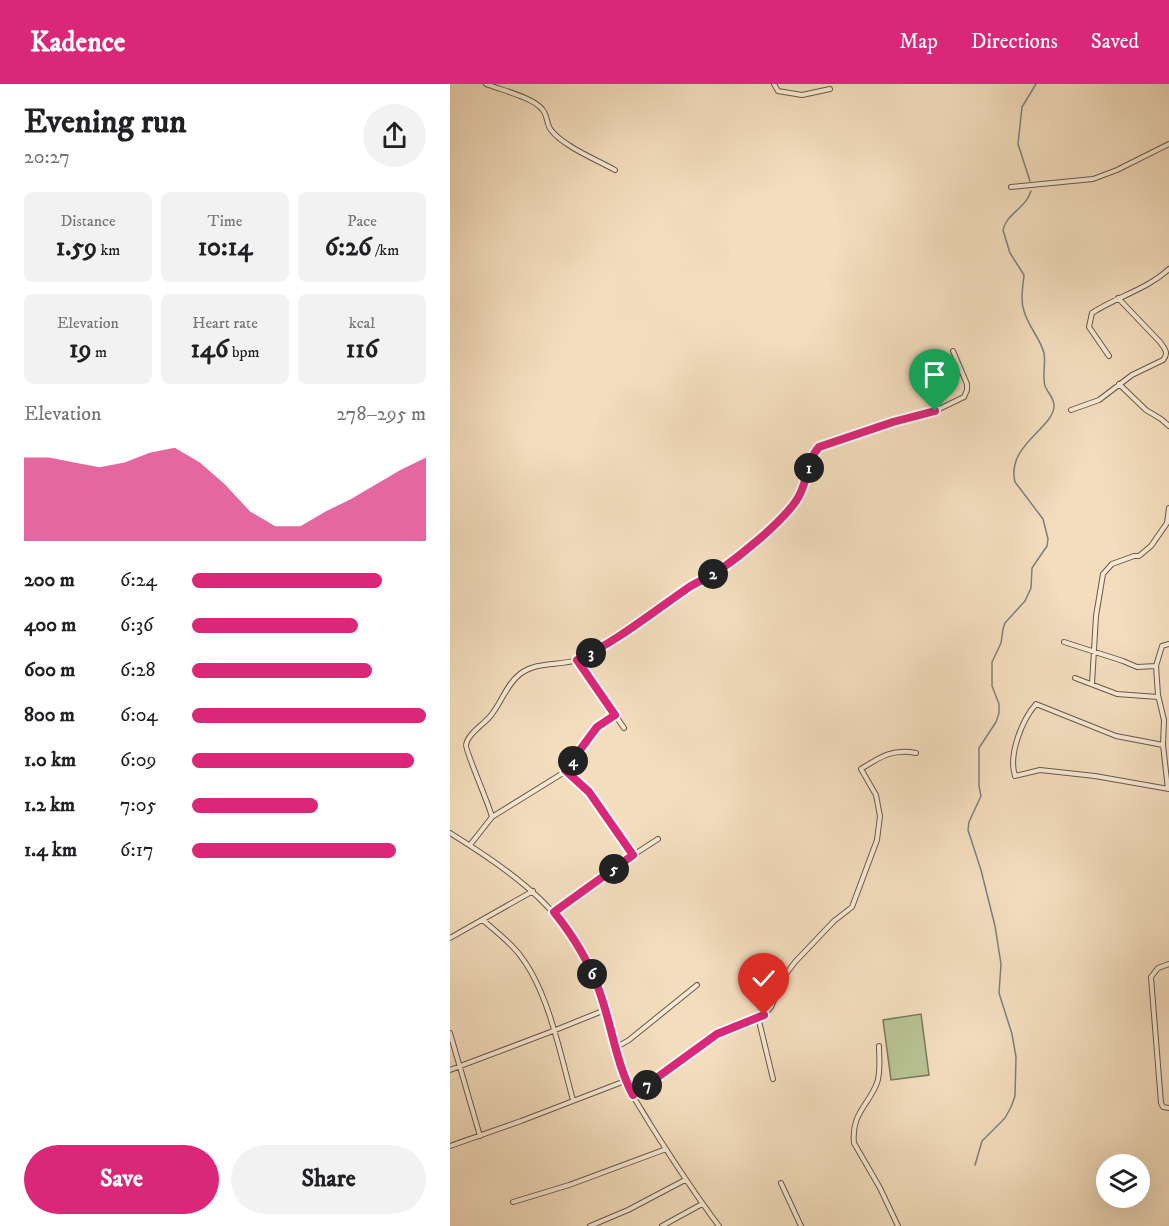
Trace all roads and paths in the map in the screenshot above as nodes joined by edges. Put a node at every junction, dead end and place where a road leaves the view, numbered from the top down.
1 (486, 84) edge
2 (774, 84) edge
3 (830, 89) dead end
4 (1169, 144) edge
5 (615, 170) dead end
6 (1011, 187) dead end
7 (1169, 269) edge
8 (1118, 298) junction
9 (953, 351) dead end
10 (1109, 356) dead end
11 (1119, 384) junction
12 (1071, 410) dead end
13 (1169, 426) edge
14 (1169, 508) edge
15 (1064, 642) dead end
16 (1169, 644) edge
17 (1094, 652) junction
18 (577, 660) junction
19 (1156, 666) junction
20 (1075, 678) dead end
21 (1092, 684) junction
22 (1158, 697) junction
23 (615, 715) junction
24 (624, 728) dead end
25 (1163, 745) junction
26 (916, 753) dead end
27 (565, 770) junction
28 (1168, 789) edge
29 (492, 817) junction
30 (450, 833) edge
31 (658, 839) dead end
32 (470, 845) junction
33 (633, 855) junction
34 (533, 891) junction
35 (554, 912) junction
36 (483, 920) junction
37 (450, 938) edge
38 (1169, 964) edge
39 (697, 985) dead end
40 (604, 1010) junction
41 (758, 1017) junction
42 (553, 1031) junction
43 (450, 1033) edge
44 (879, 1046) dead end
45 (615, 1048) junction
46 (459, 1066) junction
47 (450, 1070) edge
48 (773, 1079) dead end
49 (625, 1081) junction
50 (633, 1095) junction
51 (573, 1100) junction
52 (1169, 1108) edge
53 (480, 1136) junction
54 (450, 1146) edge
55 (666, 1149) junction
56 (685, 1180) junction
57 (781, 1183) dead end
58 (513, 1202) dead end
59 (702, 1204) junction
60 (590, 1226) edge
61 (662, 1226) edge
62 (719, 1226) edge
63 (801, 1226) edge
64 (898, 1226) edge

1 - 5 street
2 - 3 street
4 - 6 street
7 - 8 street
8 - 10 street
8 - 11 street
9 - 18 street
11 - 12 street
11 - 13 street
14 - 17 street
15 - 17 street
16 - 19 street
17 - 19 street
17 - 21 street
18 - 23 street
18 - 29 street
19 - 22 street
20 - 21 street
21 - 22 street
22 - 25 street
23 - 24 street
23 - 27 street
25 - 28 street
25 - 28 street
26 - 41 street
27 - 29 street
27 - 33 street
29 - 32 street
30 - 32 street
31 - 33 street
32 - 34 street
33 - 35 street
34 - 35 street
34 - 36 street
35 - 40 street
36 - 37 street
36 - 42 street
38 - 52 street
39 - 45 street
40 - 42 street
40 - 45 street
41 - 48 street
41 - 50 street
42 - 46 street
42 - 51 street
43 - 46 street
44 - 64 street
45 - 49 street
46 - 47 street
46 - 53 street
49 - 50 street
49 - 51 street
50 - 55 street
51 - 53 street
53 - 54 street
55 - 56 street
55 - 58 street
56 - 59 street
56 - 60 street
57 - 63 street
59 - 61 street
59 - 62 street

